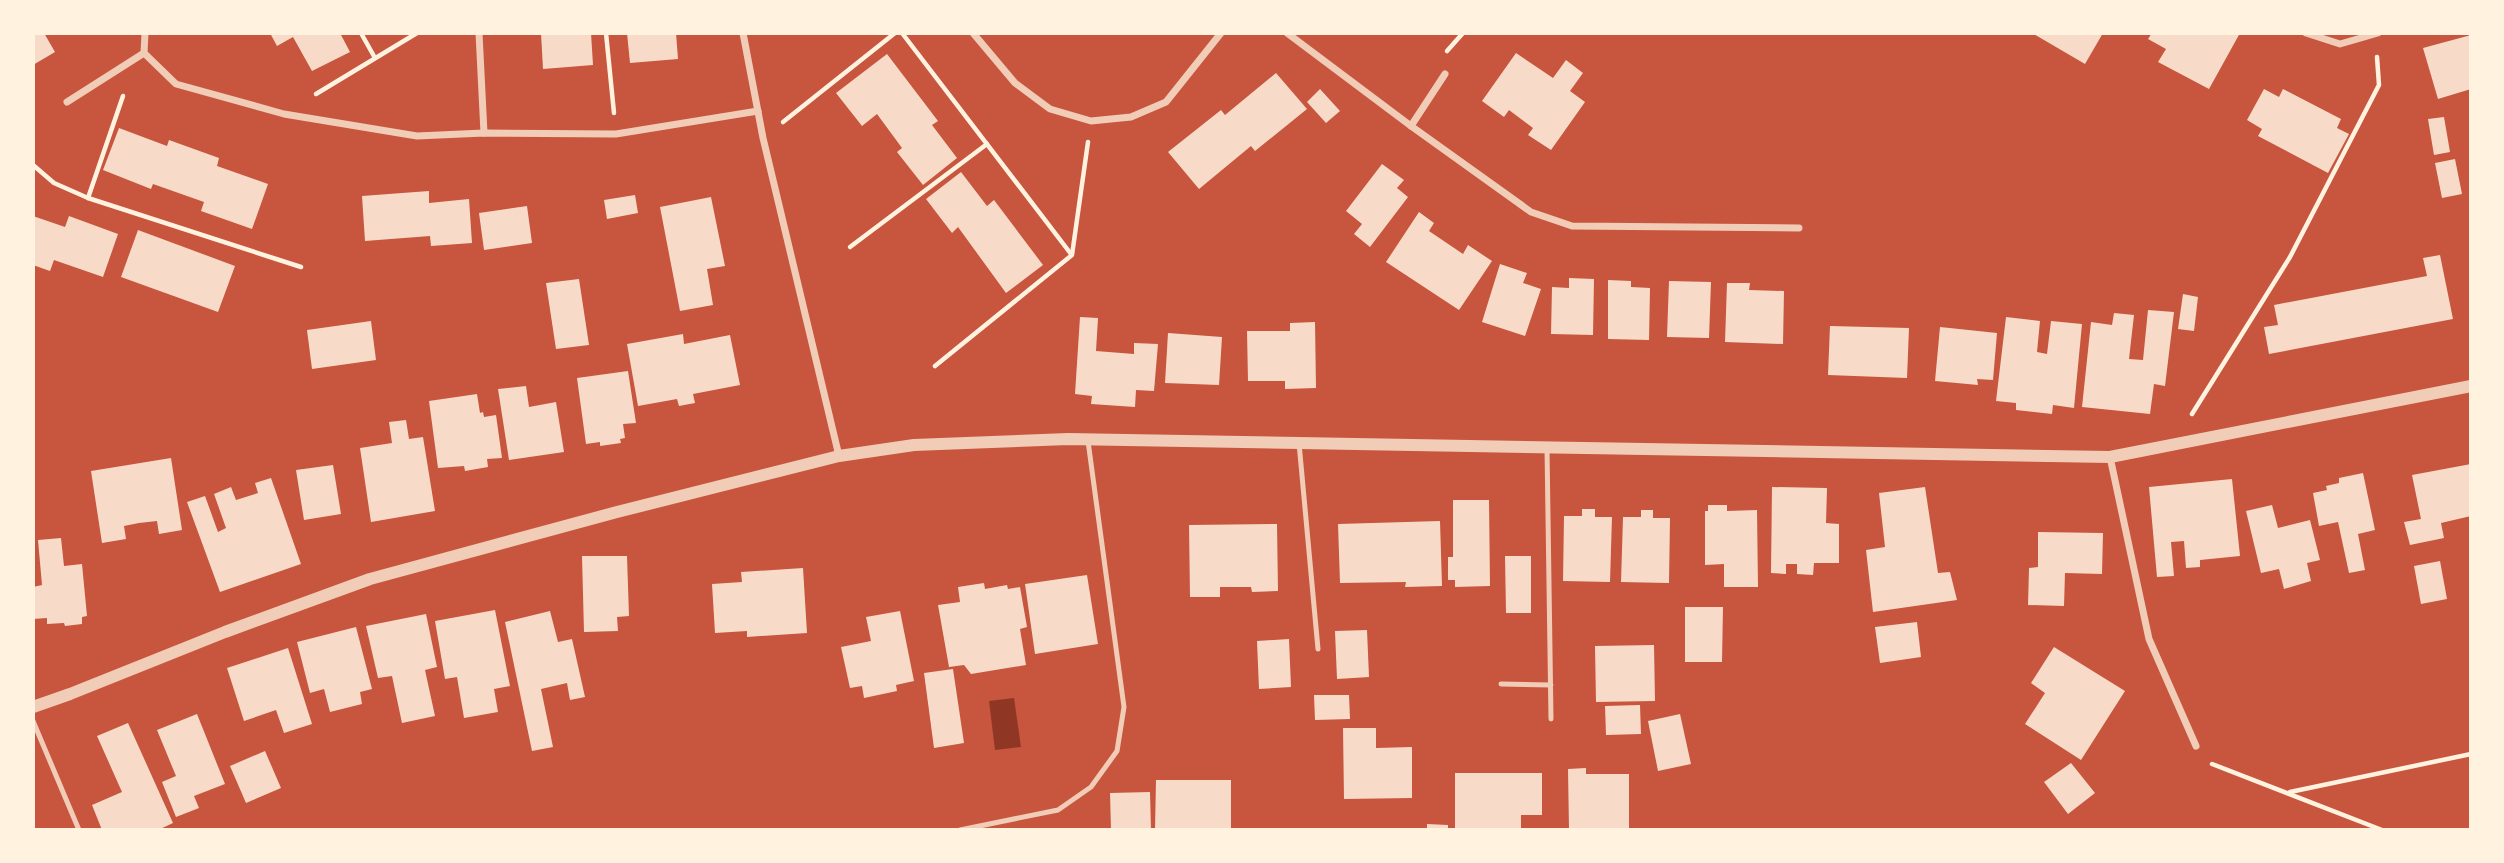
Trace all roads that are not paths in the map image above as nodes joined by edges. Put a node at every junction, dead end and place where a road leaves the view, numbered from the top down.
1 (145, 33) edge
2 (479, 33) edge
3 (743, 33) edge
4 (973, 33) edge
5 (1221, 33) edge
6 (1287, 33) edge
7 (2306, 33) edge
8 (2378, 33) edge
9 (144, 53) junction
10 (1445, 74) dead end
11 (67, 102) dead end
12 (758, 111) junction
13 (1411, 126) junction
14 (484, 133) junction
15 (1799, 228) dead end
16 (2471, 386) edge
17 (1088, 440) junction
18 (1299, 443) junction
19 (1547, 448) junction
20 (839, 456) junction
21 (2110, 457) junction
22 (1318, 649) dead end
23 (1501, 684) dead end
24 (1551, 685) junction
25 (33, 707) edge
26 (1551, 719) dead end
27 (33, 722) edge
28 (2196, 746) road end
29 (79, 830) edge
30 (960, 830) edge

1 - 9 street
2 - 14 street
3 - 12 street
4 - 5 street
6 - 13 street
7 - 8 street
9 - 11 street
9 - 14 street
10 - 13 street
12 - 14 street
12 - 20 street
13 - 15 street
16 - 21 street
17 - 18 street
17 - 20 street
17 - 30 lane
18 - 19 street
18 - 22 lane
19 - 21 street
19 - 24 lane
20 - 25 street
21 - 28 street
23 - 24 lane
24 - 26 lane
27 - 29 lane

